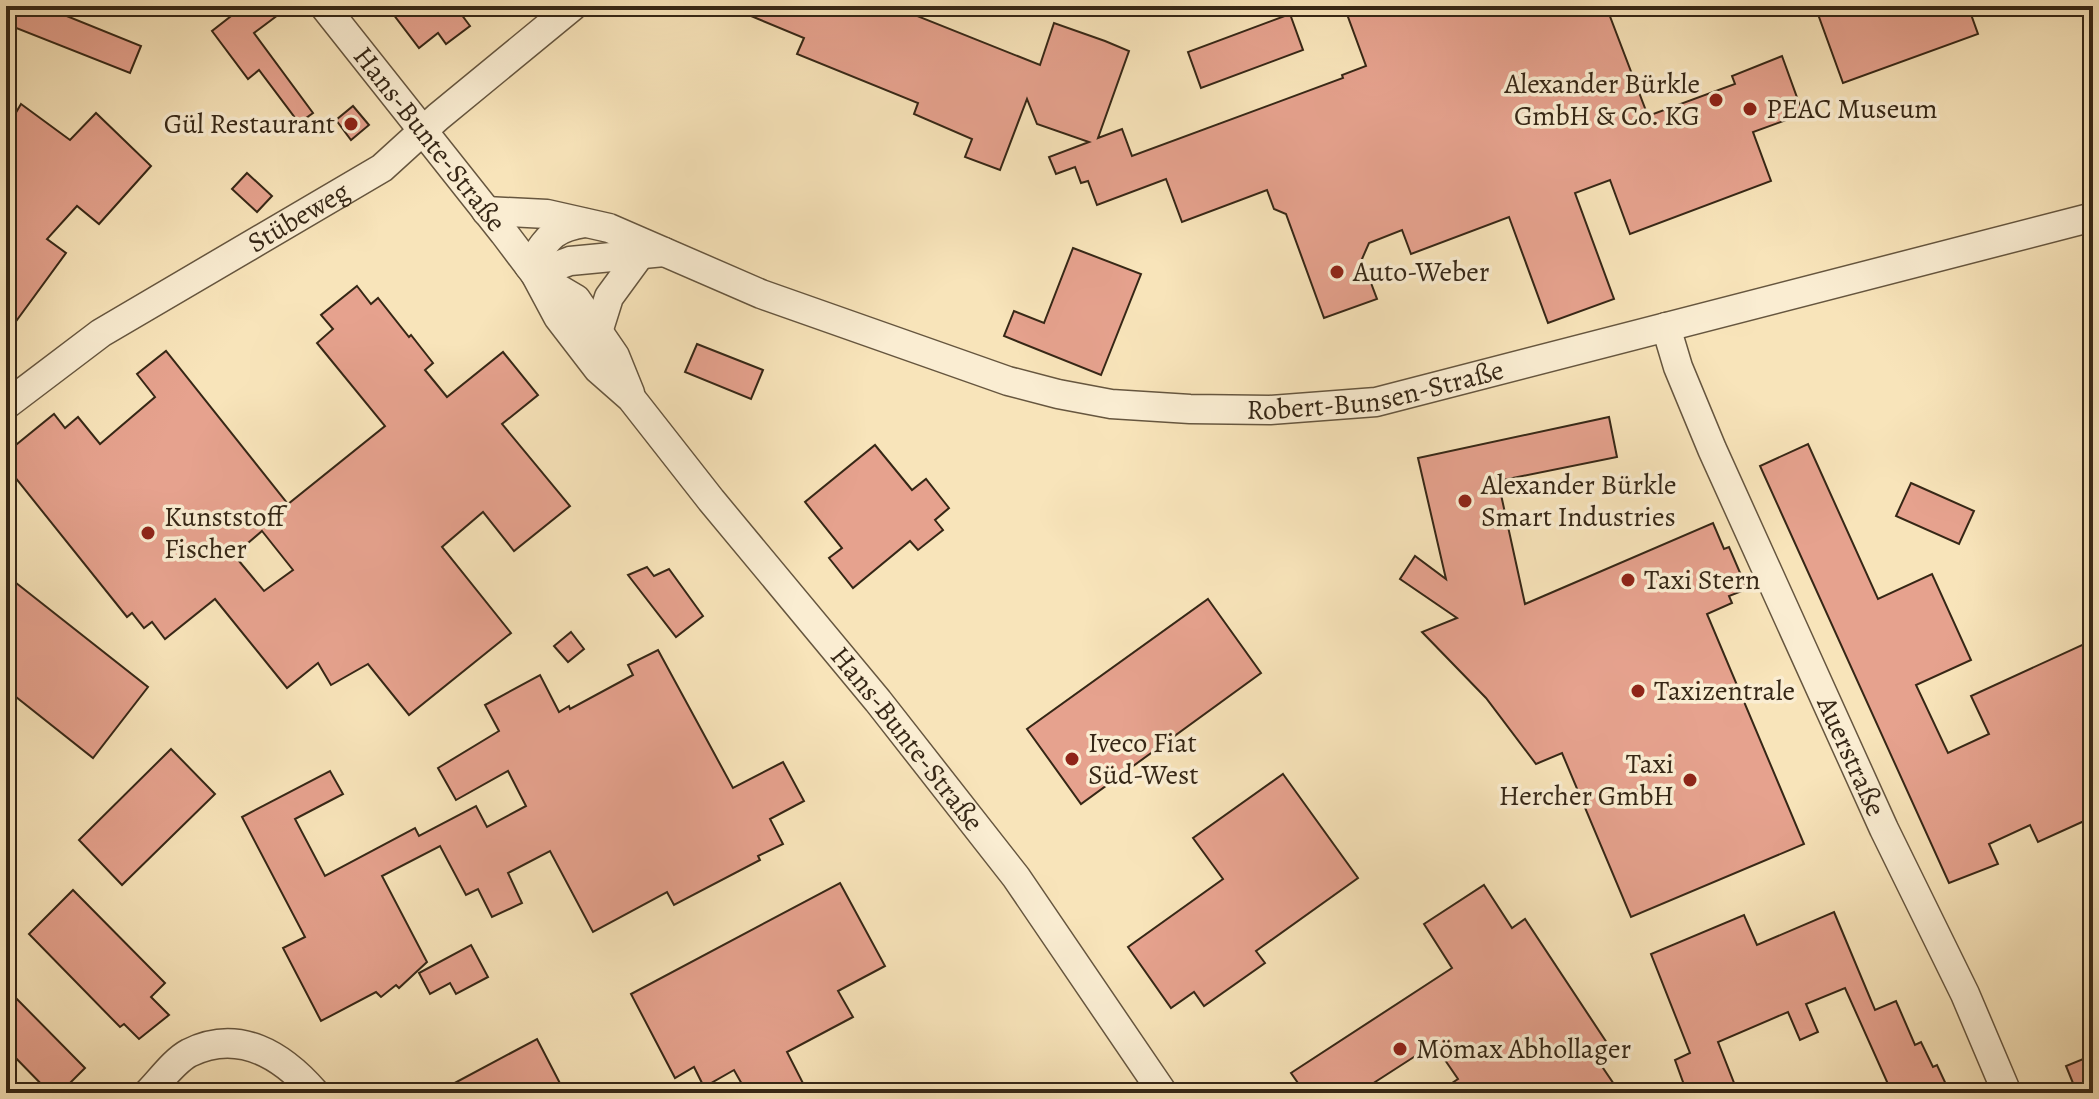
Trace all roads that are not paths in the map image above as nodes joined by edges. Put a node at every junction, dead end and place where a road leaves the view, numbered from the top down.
1 (324, 6) edge
2 (573, 6) edge
3 (422, 133) junction
4 (486, 211) junction
5 (2093, 217) edge
6 (585, 223) junction
7 (652, 254) junction
8 (532, 270) junction
9 (1666, 327) junction
10 (598, 332) junction
11 (631, 398) junction
12 (6, 405) edge
13 (148, 1093) edge
14 (315, 1093) edge
15 (1163, 1093) edge
16 (2007, 1093) edge

1 - 3 street, Hans-Bunte-Straße
2 - 3 street, Stübeweg
3 - 4 street, Hans-Bunte-Straße
3 - 12 street, Stübeweg
4 - 6 street, Robert-Bunsen-Straße
4 - 8 street, Hans-Bunte-Straße
5 - 9 street, Robert-Bunsen-Straße
6 - 7 street, Robert-Bunsen-Straße
6 - 8 street
7 - 8 street, Robert-Bunsen-Straße
7 - 9 street, Robert-Bunsen-Straße
7 - 10 street
8 - 10 street, Hans-Bunte-Straße
8 - 11 street, Hans-Bunte-Straße
9 - 16 street, Auerstraße
10 - 11 street, Hans-Bunte-Straße
11 - 15 street, Hans-Bunte-Straße
13 - 14 street

